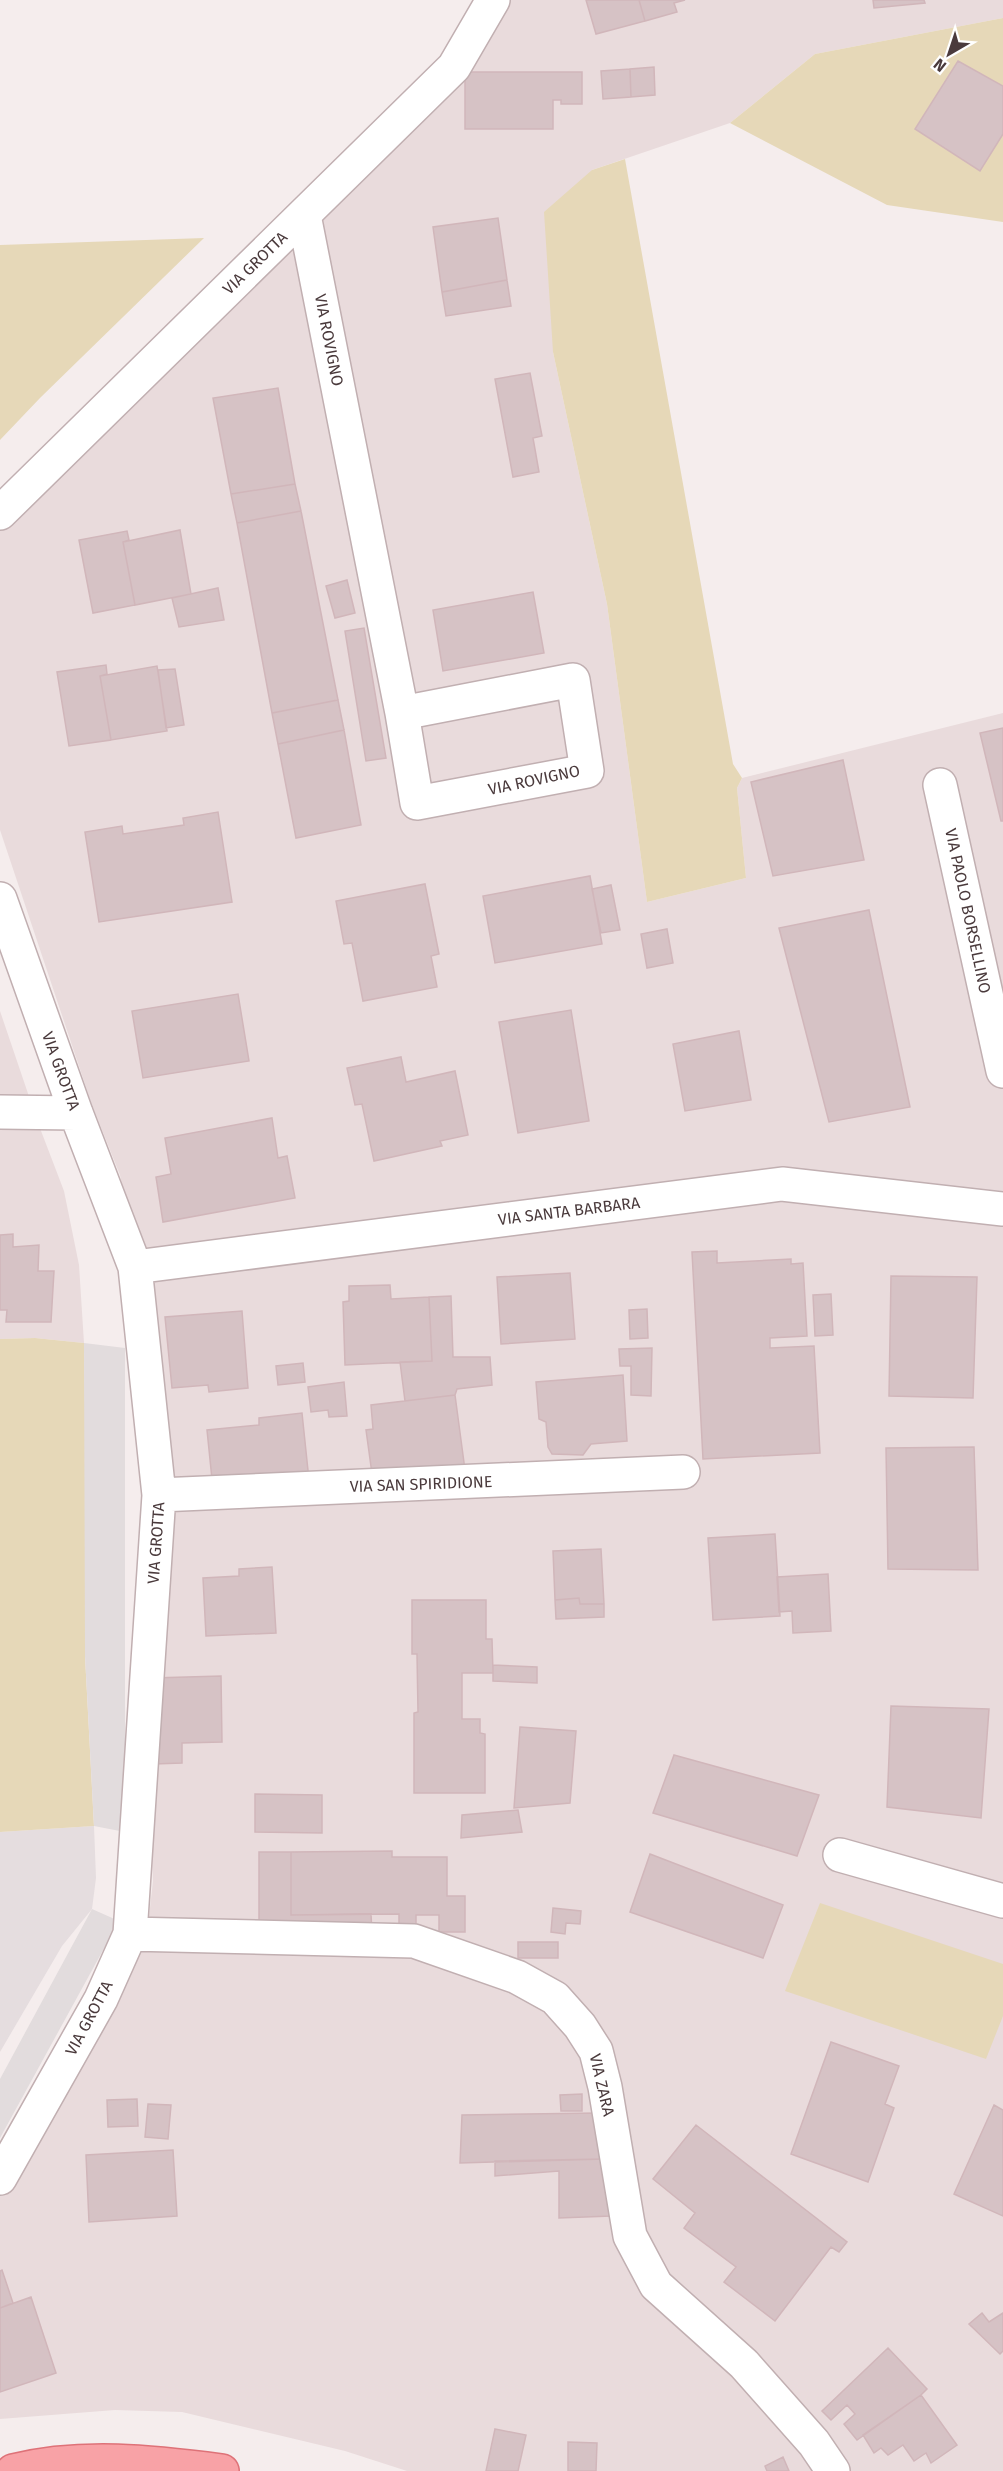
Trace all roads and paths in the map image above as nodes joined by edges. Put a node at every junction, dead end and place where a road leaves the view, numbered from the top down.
1 (493, 0) edge
2 (304, 215) junction
3 (0, 513) edge
4 (402, 713) junction
5 (940, 785) dead end
6 (0, 899) edge
7 (1003, 1071) edge
8 (0, 1112) edge
9 (76, 1113) junction
10 (1003, 1209) edge
11 (135, 1267) junction
12 (683, 1472) dead end
13 (159, 1495) junction
14 (840, 1855) dead end
15 (1003, 1901) edge
16 (130, 1934) junction
17 (0, 2178) edge
18 (14, 2471) edge
19 (222, 2471) edge
20 (832, 2471) edge

1 - 2 street, VIA GROTTA
2 - 3 street, VIA GROTTA
2 - 4 street, VIA ROVIGNO
4 - 4 street, VIA ROVIGNO
5 - 7 street, VIA PAOLO BORSELLINO
6 - 9 street, VIA GROTTA
8 - 9 street
9 - 11 street, VIA GROTTA
10 - 11 street, VIA SANTA BARBARA
11 - 13 street, VIA GROTTA
12 - 13 street, VIA SAN SPIRIDIONE
13 - 16 street, VIA GROTTA
14 - 15 street
16 - 17 street, VIA GROTTA
16 - 20 street, VIA ZARA
18 - 19 main road

